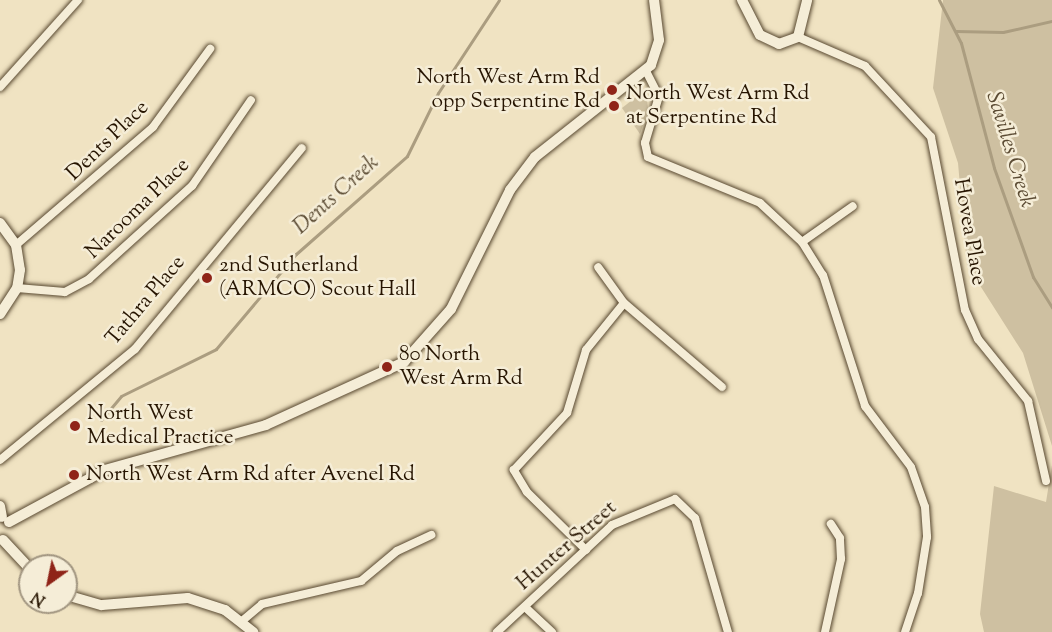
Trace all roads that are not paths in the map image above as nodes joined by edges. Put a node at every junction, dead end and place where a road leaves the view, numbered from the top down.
1 (78, 0) edge
2 (654, 0) edge
3 (742, 0) edge
4 (807, 0) edge
5 (798, 37) junction
6 (210, 49) dead end
7 (646, 71) junction
8 (0, 87) edge
9 (251, 100) dead end
10 (302, 148) dead end
11 (853, 206) dead end
12 (0, 223) edge
13 (802, 242) junction
14 (16, 245) junction
15 (598, 267) dead end
16 (17, 288) junction
17 (624, 303) junction
18 (0, 314) edge
19 (722, 387) dead end
20 (0, 459) edge
21 (1046, 481) dead end
22 (3, 516) edge
23 (831, 524) dead end
24 (432, 535) dead end
25 (1, 541) edge
26 (586, 550) junction
27 (18, 557) edge
28 (78, 598) edge
29 (525, 607) junction
30 (242, 621) junction
31 (253, 632) edge
32 (497, 632) edge
33 (552, 632) edge
34 (728, 632) edge
35 (825, 632) edge
36 (905, 632) edge

1 - 8 street
2 - 7 street
3 - 5 street
4 - 5 street
5 - 21 street, Hovea Place
6 - 14 street, Dents Place
7 - 13 street
7 - 22 street
9 - 16 street, Narooma Place
10 - 20 street, Tathra Place
11 - 13 street
12 - 14 street
13 - 36 street
14 - 16 street
15 - 17 street
16 - 18 street
17 - 19 street
17 - 26 street
22 - 25 street
23 - 35 street
24 - 30 street
25 - 27 street
26 - 29 street, Hunter Street
26 - 34 street, Hunter Street
28 - 30 street
29 - 32 street, Hunter Street
29 - 33 street
30 - 31 street

